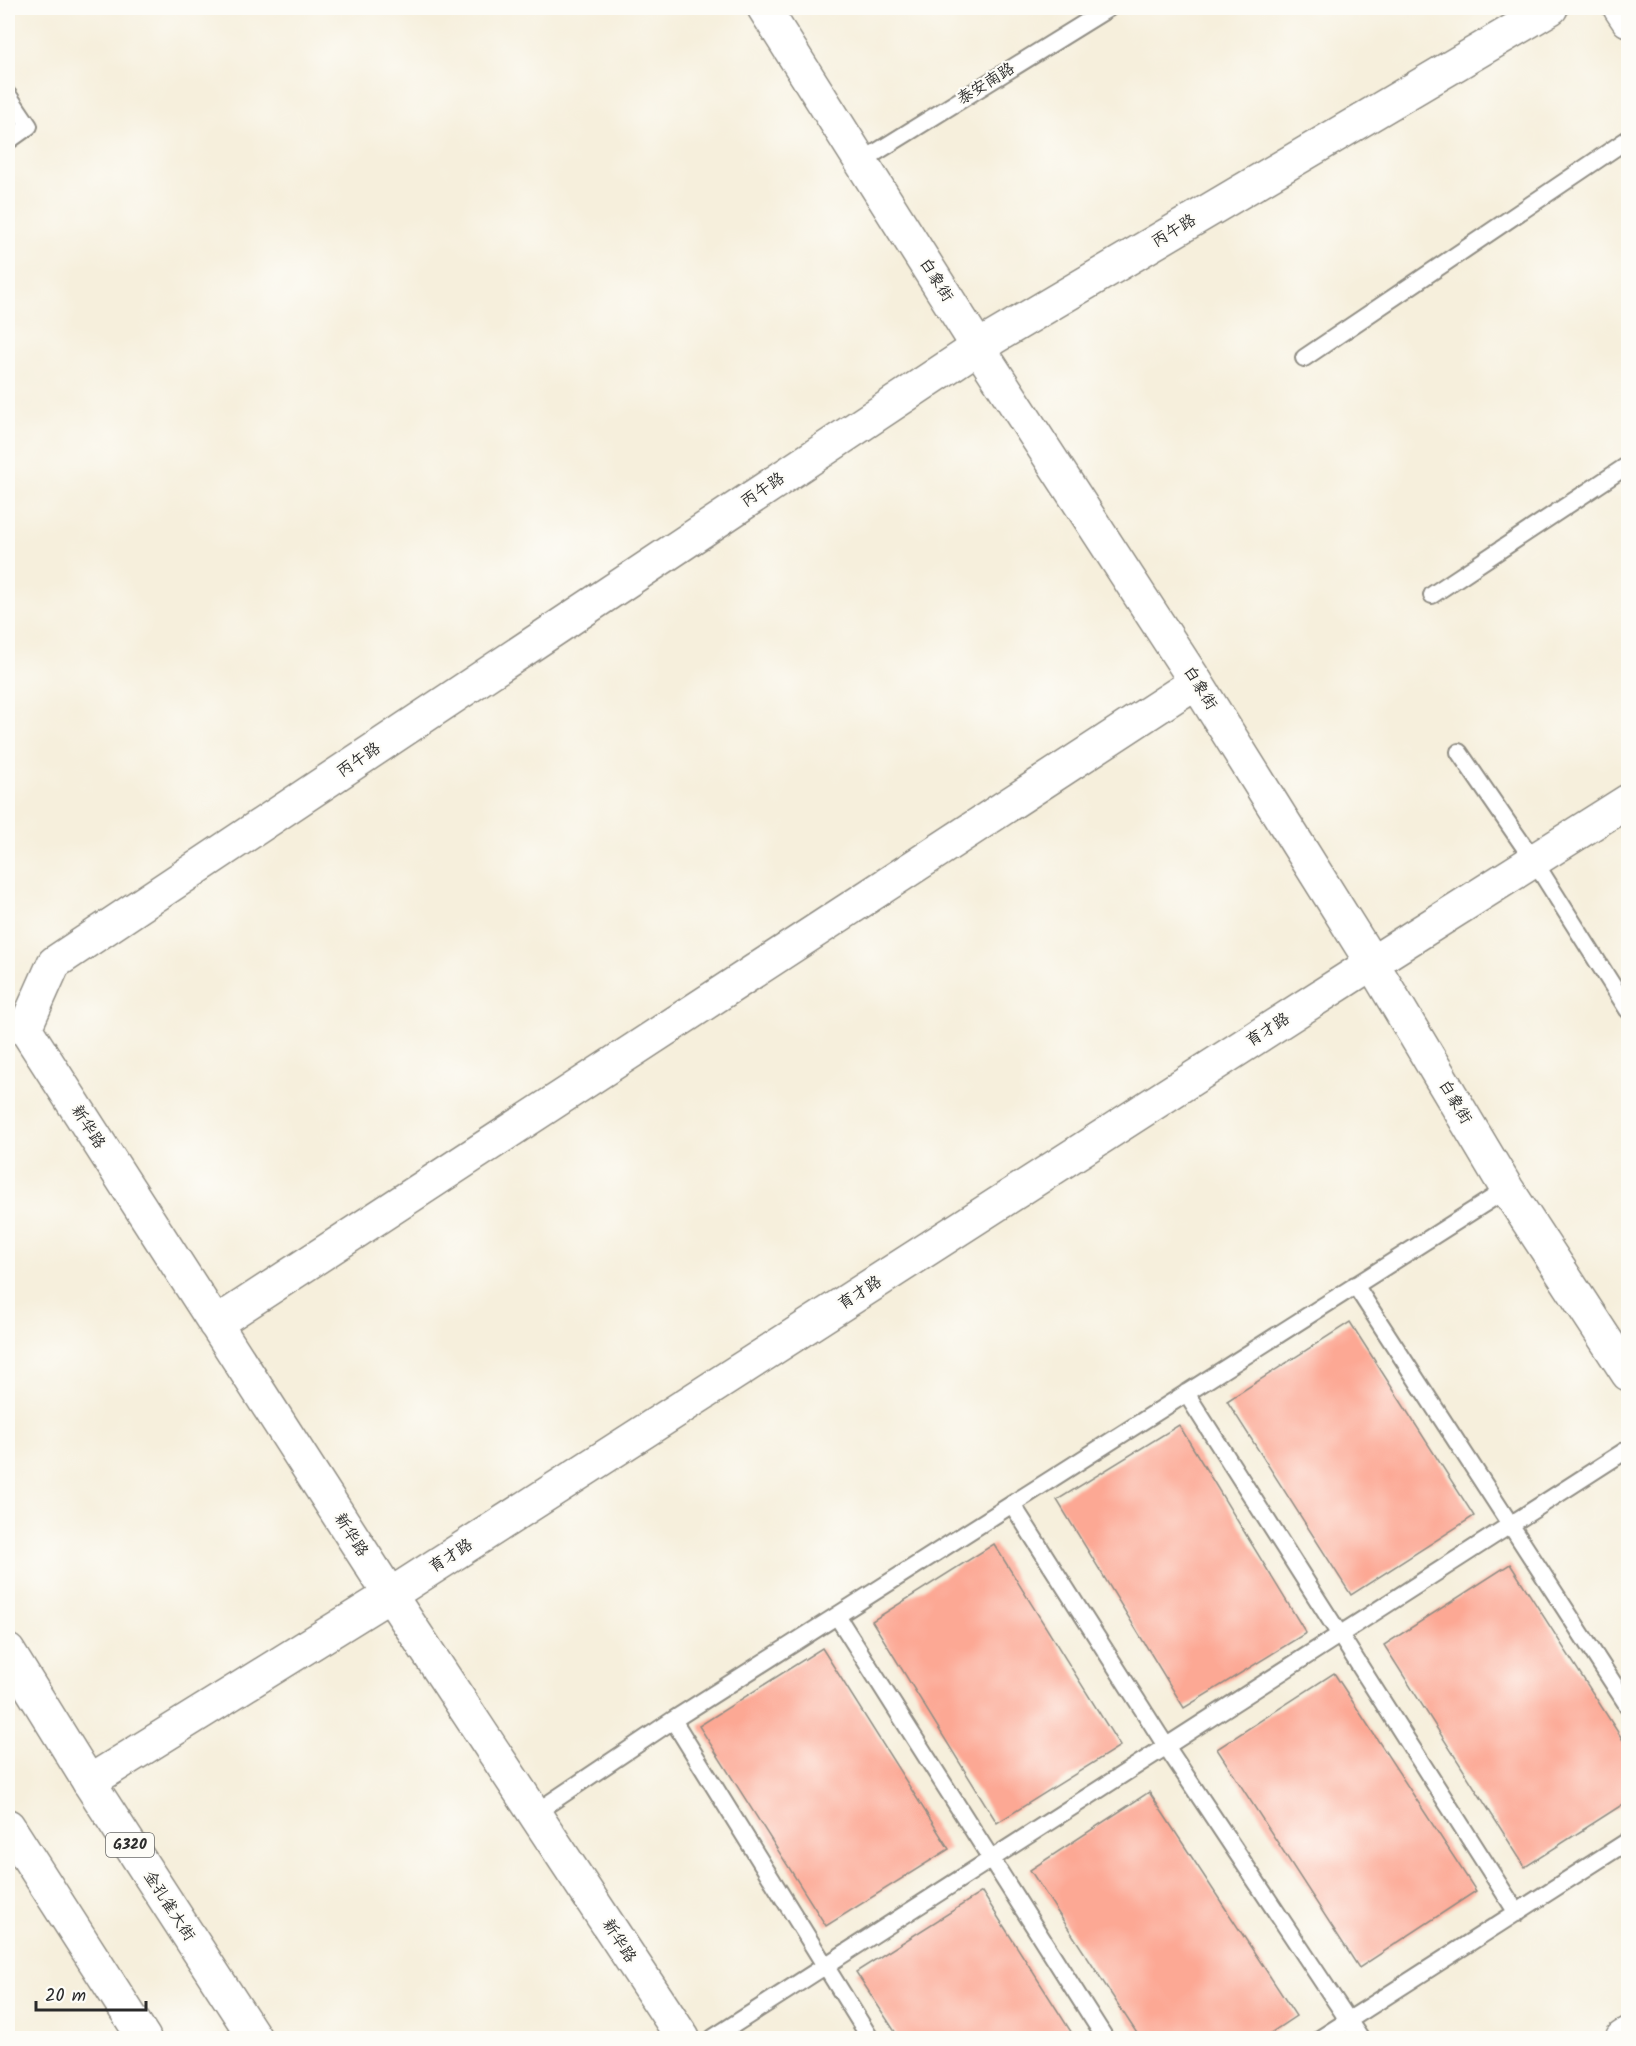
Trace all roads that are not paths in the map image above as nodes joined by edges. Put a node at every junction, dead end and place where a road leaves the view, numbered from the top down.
1 (764, 8) edge
2 (1109, 8) edge
3 (1551, 8) edge
4 (1620, 8) edge
5 (1629, 20) edge
6 (8, 95) edge
7 (1629, 139) edge
8 (8, 141) edge
9 (862, 161) junction
10 (978, 347) junction
11 (1304, 358) dead end
12 (1629, 465) edge
13 (1432, 595) dead end
14 (1196, 682) junction
15 (1459, 752) dead end
16 (1629, 801) edge
17 (1534, 861) junction
18 (1372, 963) junction
19 (1629, 1010) edge
20 (25, 1028) joint
21 (1507, 1189) junction
22 (1355, 1285) junction
23 (215, 1324) junction
24 (1629, 1374) edge
25 (1186, 1393) junction
26 (1629, 1449) edge
27 (1012, 1504) junction
28 (1510, 1524) junction
29 (390, 1595) junction
30 (837, 1616) junction
31 (1339, 1634) junction
32 (8, 1651) edge
33 (1629, 1706) edge
34 (673, 1720) junction
35 (1166, 1746) junction
36 (89, 1782) junction
37 (535, 1813) junction
38 (8, 1826) edge
39 (1629, 1841) edge
40 (992, 1858) junction
41 (1517, 1913) junction
42 (825, 1966) junction
43 (1349, 2020) junction
44 (1629, 2034) edge
45 (144, 2038) edge
46 (255, 2038) edge
47 (683, 2038) edge
48 (713, 2038) edge
49 (870, 2038) edge
50 (1105, 2038) edge
51 (1321, 2038) edge
52 (1360, 2038) edge
53 (1622, 2038) edge

1 - 9 main road, 白象街
2 - 9 lane, 泰安南路
3 - 10 main road, 丙午路
4 - 5 main road
6 - 8 lane
7 - 11 lane
9 - 10 main road, 白象街
10 - 14 main road, 白象街
10 - 20 main road, 丙午路
12 - 13 lane
14 - 18 main road, 白象街
14 - 23 main road
15 - 17 lane
16 - 17 main road, 育才路
17 - 18 main road, 育才路
17 - 19 lane
18 - 21 main road, 白象街
18 - 29 main road, 育才路
20 - 23 main road, 新华路
21 - 22 lane
21 - 24 main road, 白象街
22 - 25 lane
22 - 28 lane
23 - 29 main road, 新华路
25 - 27 lane
25 - 31 lane
26 - 28 lane
27 - 30 lane
27 - 35 lane
28 - 31 lane
28 - 33 lane
29 - 36 main road, 育才路
29 - 37 main road, 新华路
30 - 34 lane
30 - 40 lane
31 - 35 lane
31 - 41 lane
32 - 36 main road, 金孔雀大街 / G320
34 - 37 lane
34 - 42 lane
35 - 40 lane
35 - 43 lane
36 - 46 main road, 金孔雀大街 / G320
37 - 47 main road, 新华路
38 - 45 main road
39 - 41 lane
40 - 42 lane
40 - 50 lane
41 - 43 lane
42 - 48 lane
42 - 49 lane
43 - 51 lane
43 - 52 lane
44 - 53 main road

